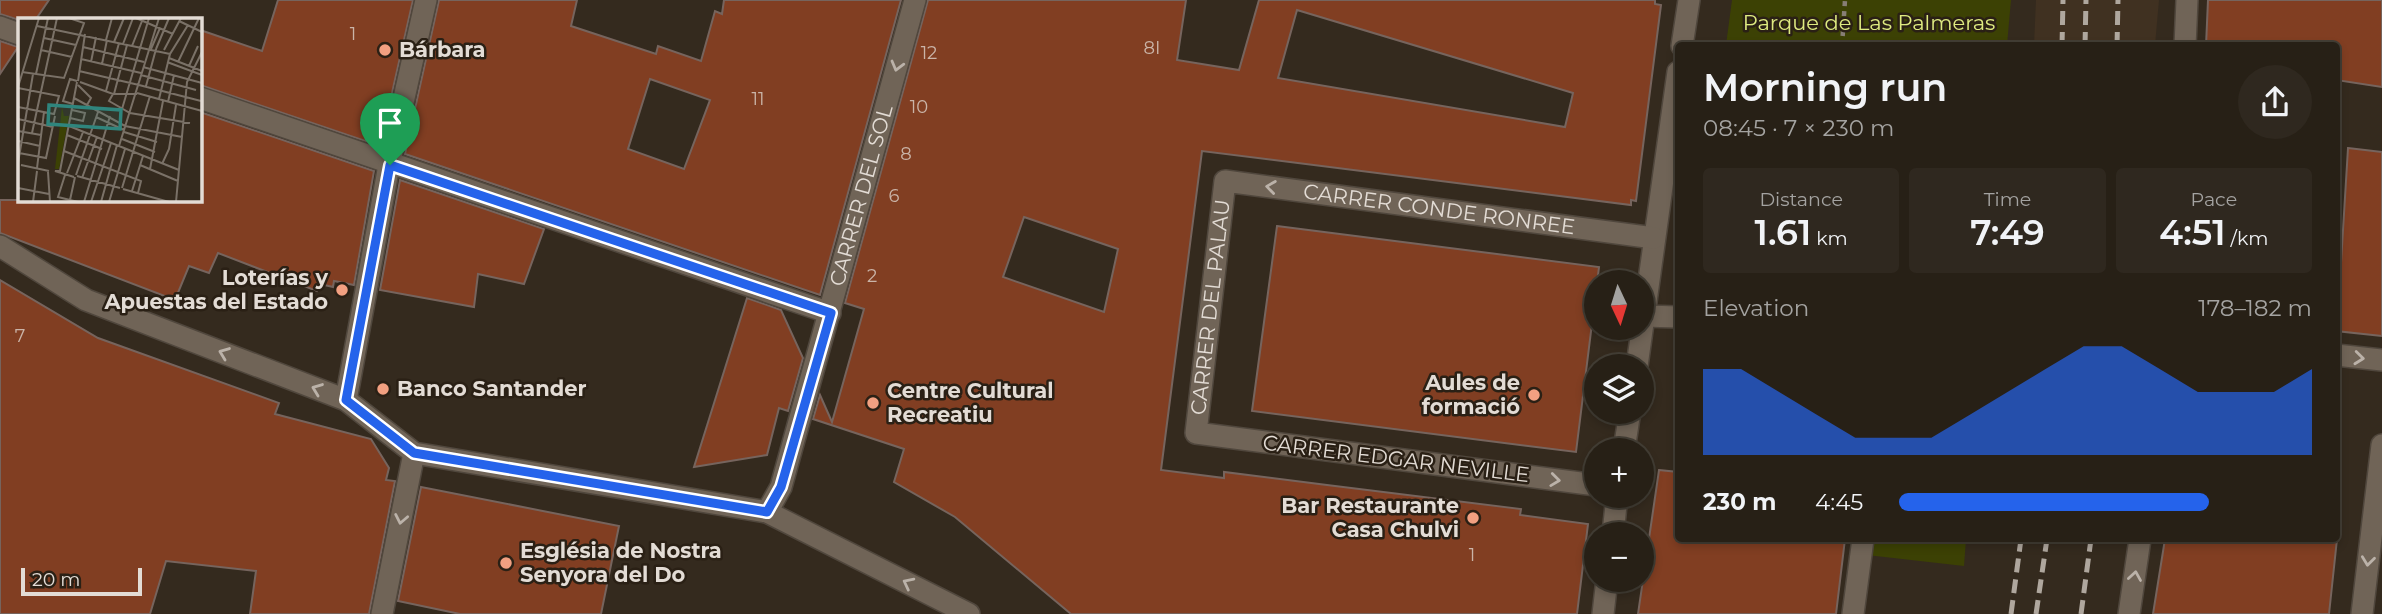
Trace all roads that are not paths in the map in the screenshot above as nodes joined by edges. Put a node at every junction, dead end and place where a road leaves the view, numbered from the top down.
1 (426, 0) edge
2 (915, 0) edge
3 (1689, 0) edge
4 (2187, 0) edge
5 (0, 27) edge
6 (18, 34) edge
7 (1683, 42) edge
8 (2185, 42) edge
9 (1675, 93) edge
10 (201, 97) edge
11 (390, 165) junction
12 (1225, 181) joint
13 (1654, 238) junction
14 (0, 246) edge
15 (1650, 270) edge
16 (831, 313) junction
17 (1654, 316) edge
18 (1675, 317) edge
19 (2340, 355) edge
20 (2382, 360) edge
21 (346, 400) junction
22 (1196, 433) joint
23 (2382, 445) edge
24 (414, 453) junction
25 (1584, 483) edge
26 (767, 512) junction
27 (1863, 542) edge
28 (2140, 542) edge
29 (1606, 592) edge
30 (382, 614) edge
31 (969, 614) edge
32 (1603, 614) edge
33 (1853, 614) edge
34 (2129, 614) edge
35 (2362, 614) edge

1 - 11 street
2 -> 16 street, CARRER DEL SOL
3 - 7 street
4 - 8 street
5 - 6 street
9 - 13 street
10 - 11 street
11 - 16 street
11 - 21 street
13 -> 12 street, CARRER CONDE RONREE
12 - 22 street, CARRER DEL PALAU
13 - 15 street
21 -> 14 street
16 - 26 street, CARRER DEL SOL
17 - 18 street
19 -> 20 street
21 - 24 street
22 -> 25 street, CARRER EDGAR NEVILLE
23 -> 35 street
24 - 26 street
24 -> 30 street
31 -> 26 street
27 - 33 street
34 -> 28 street
29 - 32 street

